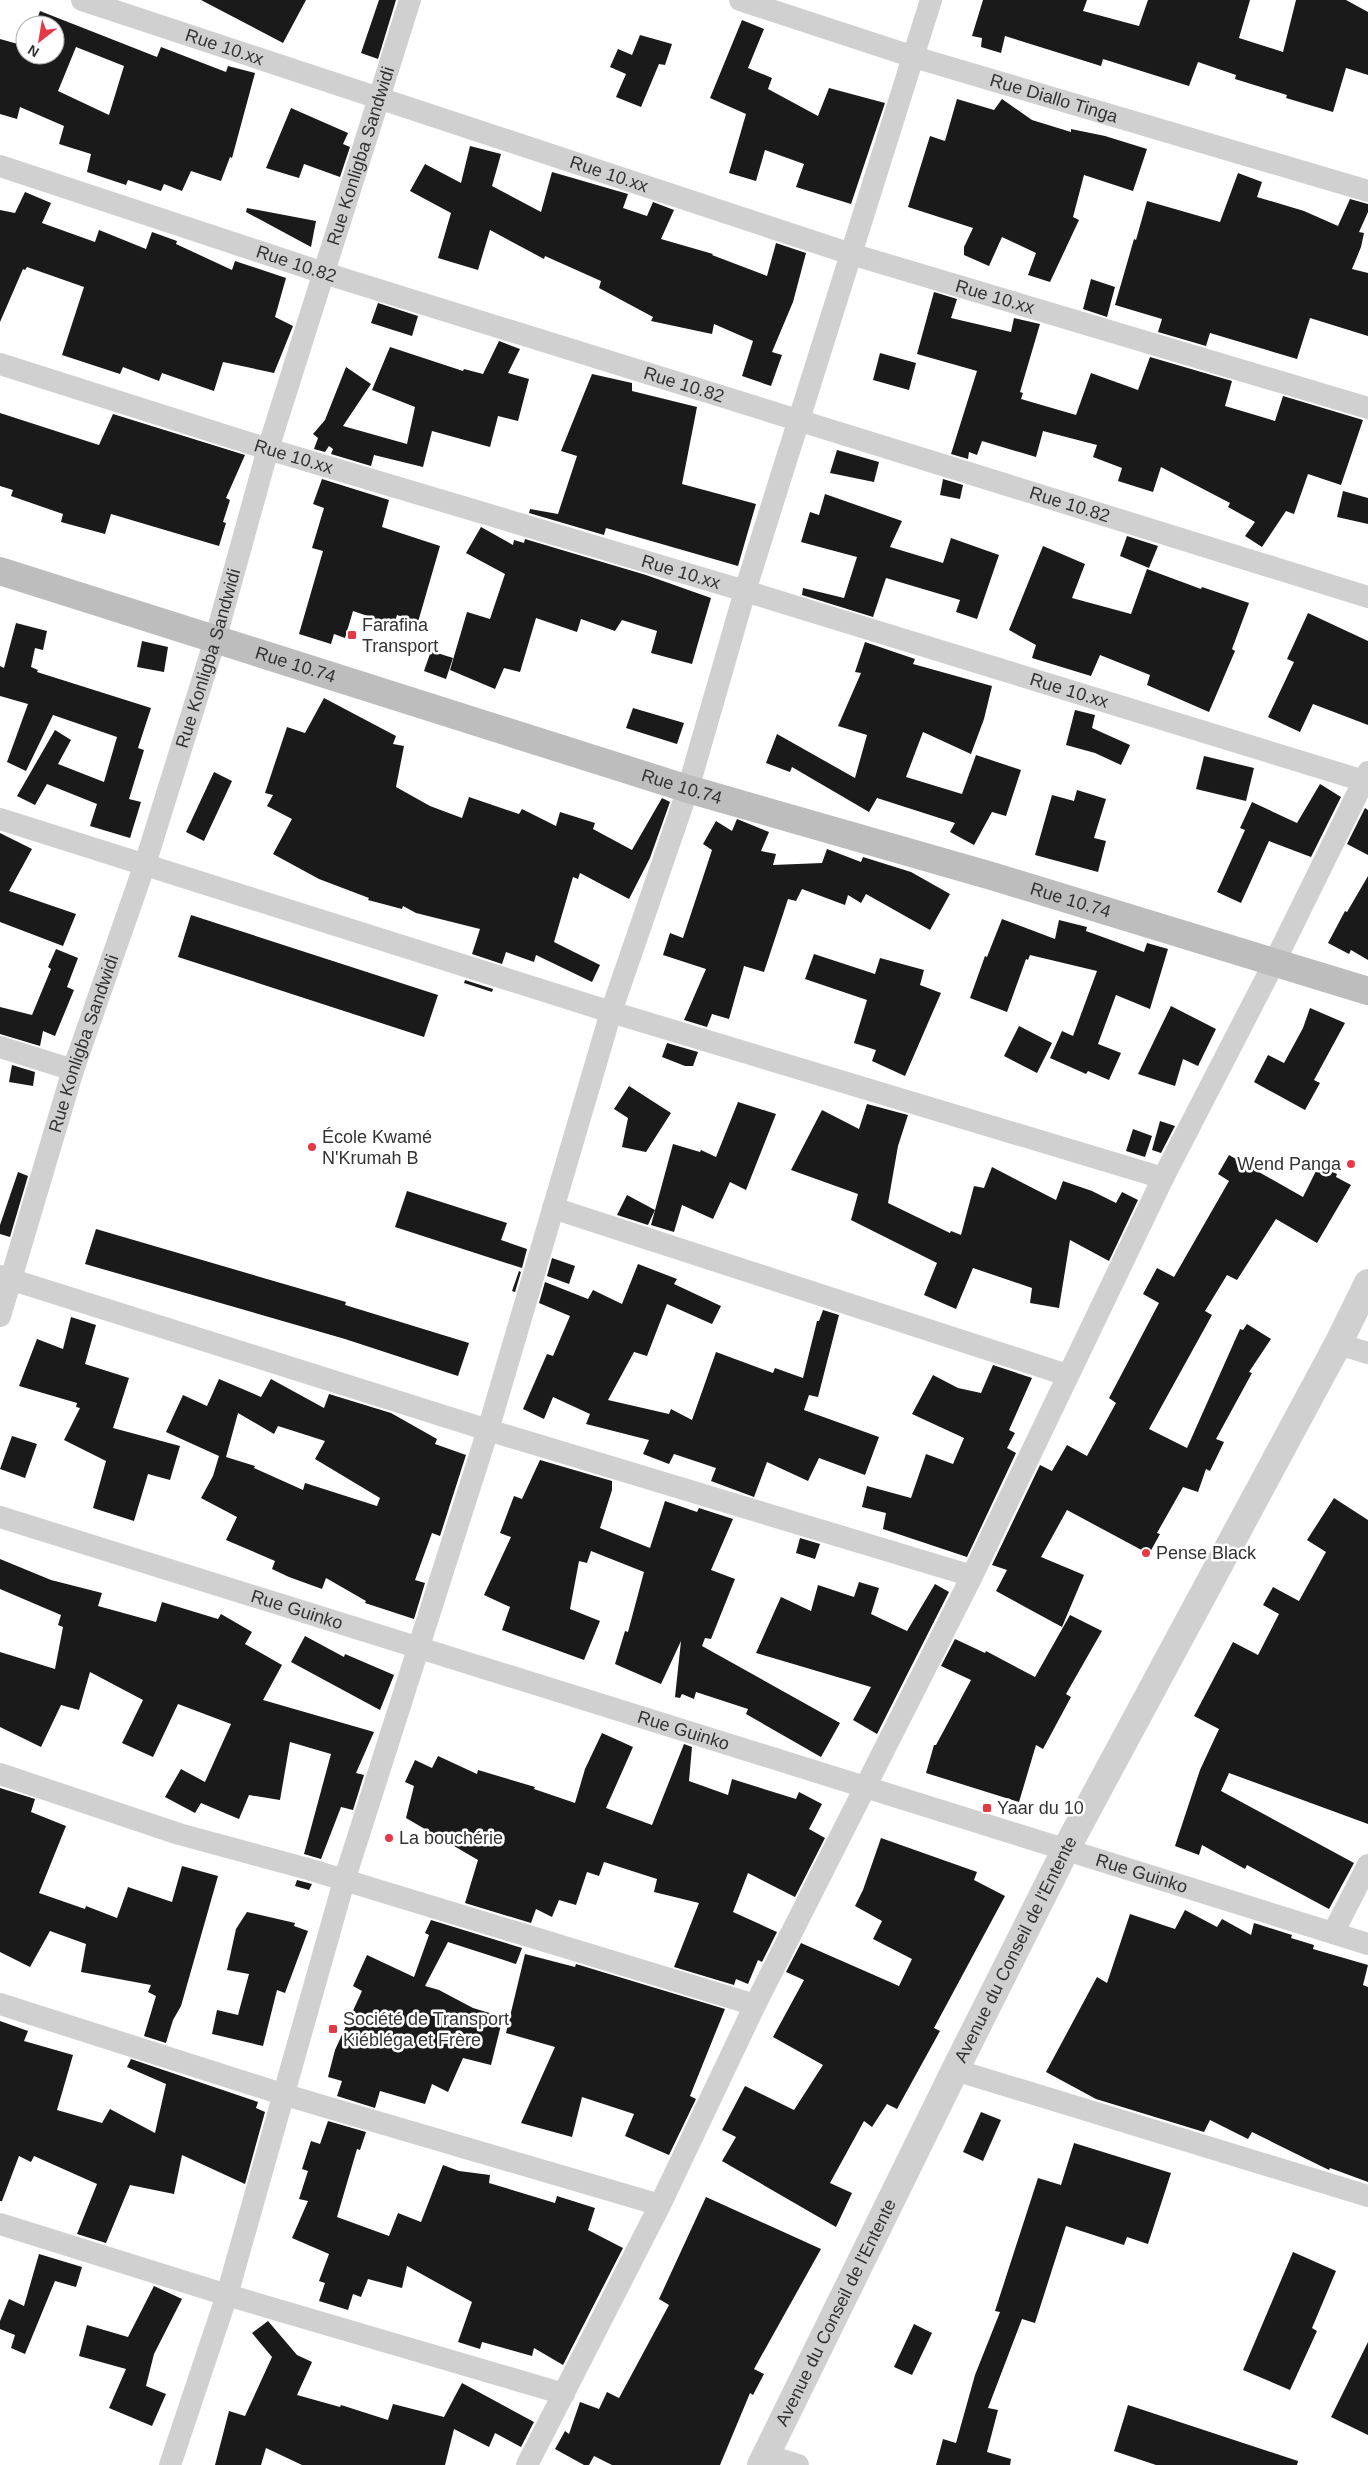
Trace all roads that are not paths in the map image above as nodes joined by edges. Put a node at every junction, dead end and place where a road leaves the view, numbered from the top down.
1 (82, 0) edge
2 (410, 0) edge
3 (740, 0) edge
4 (931, 0) edge
5 (914, 57) junction
6 (378, 99) junction
7 (0, 166) edge
8 (1368, 192) edge
9 (851, 254) junction
10 (324, 273) junction
11 (0, 364) edge
12 (1368, 408) edge
13 (799, 420) junction
14 (268, 449) junction
15 (0, 571) edge
16 (745, 591) junction
17 (1368, 597) edge
18 (215, 640) junction
19 (1366, 777) edge
20 (688, 789) junction
21 (0, 819) edge
22 (145, 864) junction
23 (1275, 961) junction
24 (1368, 990) edge
25 (611, 1012) junction
26 (0, 1047) edge
27 (73, 1070) junction
28 (1163, 1178) junction
29 (553, 1208) junction
30 (5, 1277) edge
31 (1368, 1283) edge
32 (0, 1316) edge
33 (1338, 1344) junction
34 (1368, 1353) edge
35 (1067, 1375) junction
36 (488, 1430) junction
37 (0, 1517) edge
38 (972, 1576) junction
39 (417, 1646) junction
40 (0, 1774) edge
41 (866, 1787) junction
42 (1066, 1849) junction
43 (1368, 1865) edge
44 (344, 1881) junction
45 (1333, 1933) junction
46 (1368, 1944) edge
47 (0, 2004) edge
48 (755, 2006) junction
49 (955, 2070) junction
50 (282, 2094) junction
51 (1368, 2196) edge
52 (660, 2205) junction
53 (0, 2224) edge
54 (226, 2294) junction
55 (564, 2394) junction
56 (764, 2460) edge
57 (170, 2465) edge
58 (527, 2465) edge
59 (798, 2465) edge

1 - 6 street, Rue 10.xx
2 - 6 street, Rue Konligba Sandwidi
3 - 5 street, Rue Diallo Tinga
4 - 5 street
5 - 8 street, Rue Diallo Tinga
5 - 9 street
6 - 9 street, Rue 10.xx
6 - 10 street, Rue Konligba Sandwidi
7 - 10 street, Rue 10.82
9 - 12 street, Rue 10.xx
9 - 13 street
10 - 13 street, Rue 10.82
10 - 14 street, Rue Konligba Sandwidi
11 - 14 street, Rue 10.xx
13 - 16 street
13 - 17 street, Rue 10.82
14 - 16 street, Rue 10.xx
14 - 18 street, Rue Konligba Sandwidi
15 - 18 main road, Rue 10.74
16 - 19 street, Rue 10.xx
16 - 20 street
18 - 20 main road, Rue 10.74
18 - 22 street, Rue Konligba Sandwidi
19 - 23 street
20 - 23 main road, Rue 10.74
20 - 25 street
21 - 22 street
22 - 25 street
22 - 27 street, Rue Konligba Sandwidi
23 - 24 main road, Rue 10.74
23 - 28 street
25 - 28 street
25 - 29 street
26 - 27 street
27 - 30 street, Rue Konligba Sandwidi
28 - 35 street
29 - 35 street
29 - 36 street
30 - 32 street, Rue Konligba Sandwidi
30 - 36 street
31 - 33 street, Avenue du Conseil de l'Entente
33 - 34 street
33 - 42 street, Avenue du Conseil de l'Entente
35 - 38 street
36 - 38 street
36 - 39 street
37 - 39 street, Rue Guinko
38 - 41 street
39 - 41 street, Rue Guinko
39 - 44 street
40 - 44 street
41 - 42 street, Rue Guinko
41 - 48 street
42 - 45 street, Rue Guinko
42 - 49 street, Avenue du Conseil de l'Entente
43 - 45 street
44 - 48 street
44 - 50 street
45 - 46 street, Rue Guinko
47 - 50 street
48 - 52 street
49 - 51 street
49 - 56 street, Avenue du Conseil de l'Entente
50 - 52 street
50 - 54 street
52 - 55 street
53 - 54 street
54 - 55 street
54 - 57 street
55 - 58 street
56 - 59 street

